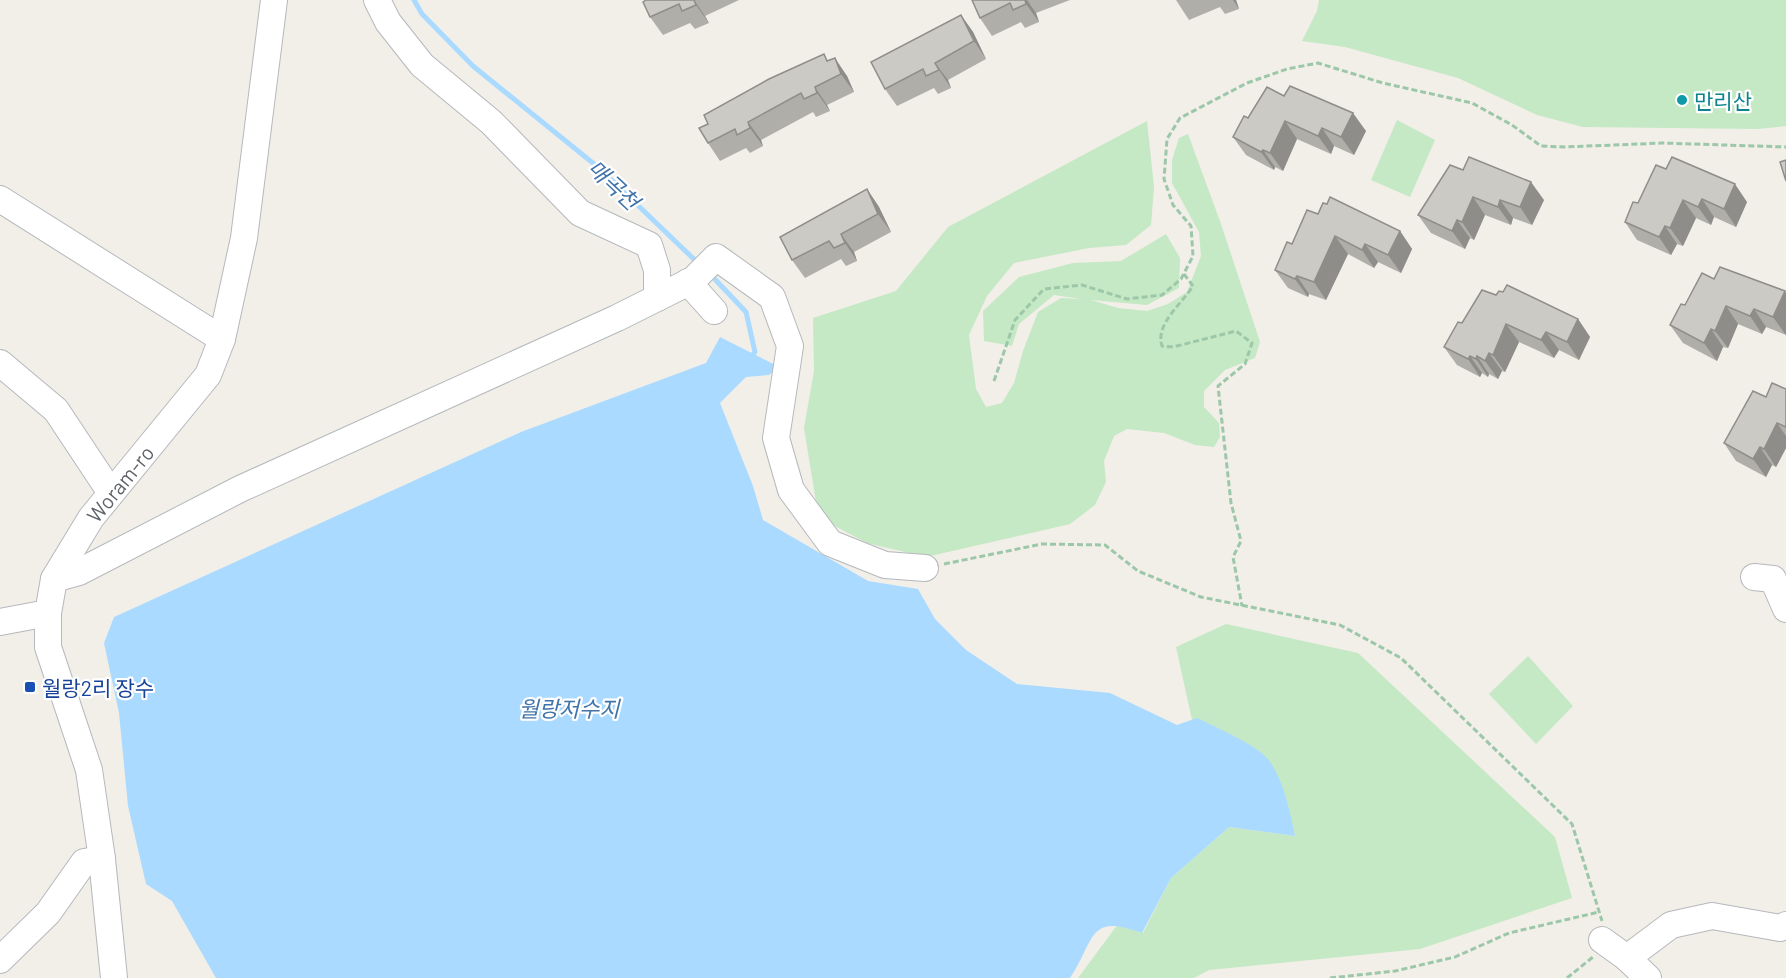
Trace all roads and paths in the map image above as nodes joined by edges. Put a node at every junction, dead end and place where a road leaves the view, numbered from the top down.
1 (274, 0) edge
2 (377, 0) edge
3 (1786, 147) edge
4 (0, 199) edge
5 (699, 273) junction
6 (1184, 274) junction
7 (657, 298) junction
8 (714, 311) dead end
9 (222, 339) junction
10 (0, 363) edge
11 (994, 381) dead end
12 (111, 493) junction
13 (925, 568) joint
14 (1754, 577) dead end
15 (54, 579) junction
16 (1242, 606) junction
17 (1786, 609) edge
18 (48, 613) junction
19 (0, 622) edge
20 (102, 859) junction
21 (1599, 912) junction
22 (1786, 926) edge
23 (1602, 940) junction
24 (1627, 958) junction
25 (0, 960) edge
26 (114, 978) edge
27 (1330, 978) edge
28 (1566, 978) edge
29 (1648, 978) edge

1 - 9 street, Woram-ro
2 - 7 street
3 - 6 path
4 - 9 street
5 - 7 street
5 - 8 street
5 - 13 street
6 - 11 path
6 - 16 path
7 - 15 street
9 - 12 street, Woram-ro
10 - 12 street
12 - 15 street, Woram-ro
13 - 16 path
14 - 17 street
15 - 18 street, Woram-ro
16 - 21 path
18 - 19 street
18 - 20 street, Woram-ro
20 - 25 street
20 - 26 street, Woram-ro
21 - 23 path
21 - 27 path
22 - 24 street
23 - 24 street
23 - 28 path
24 - 29 street

